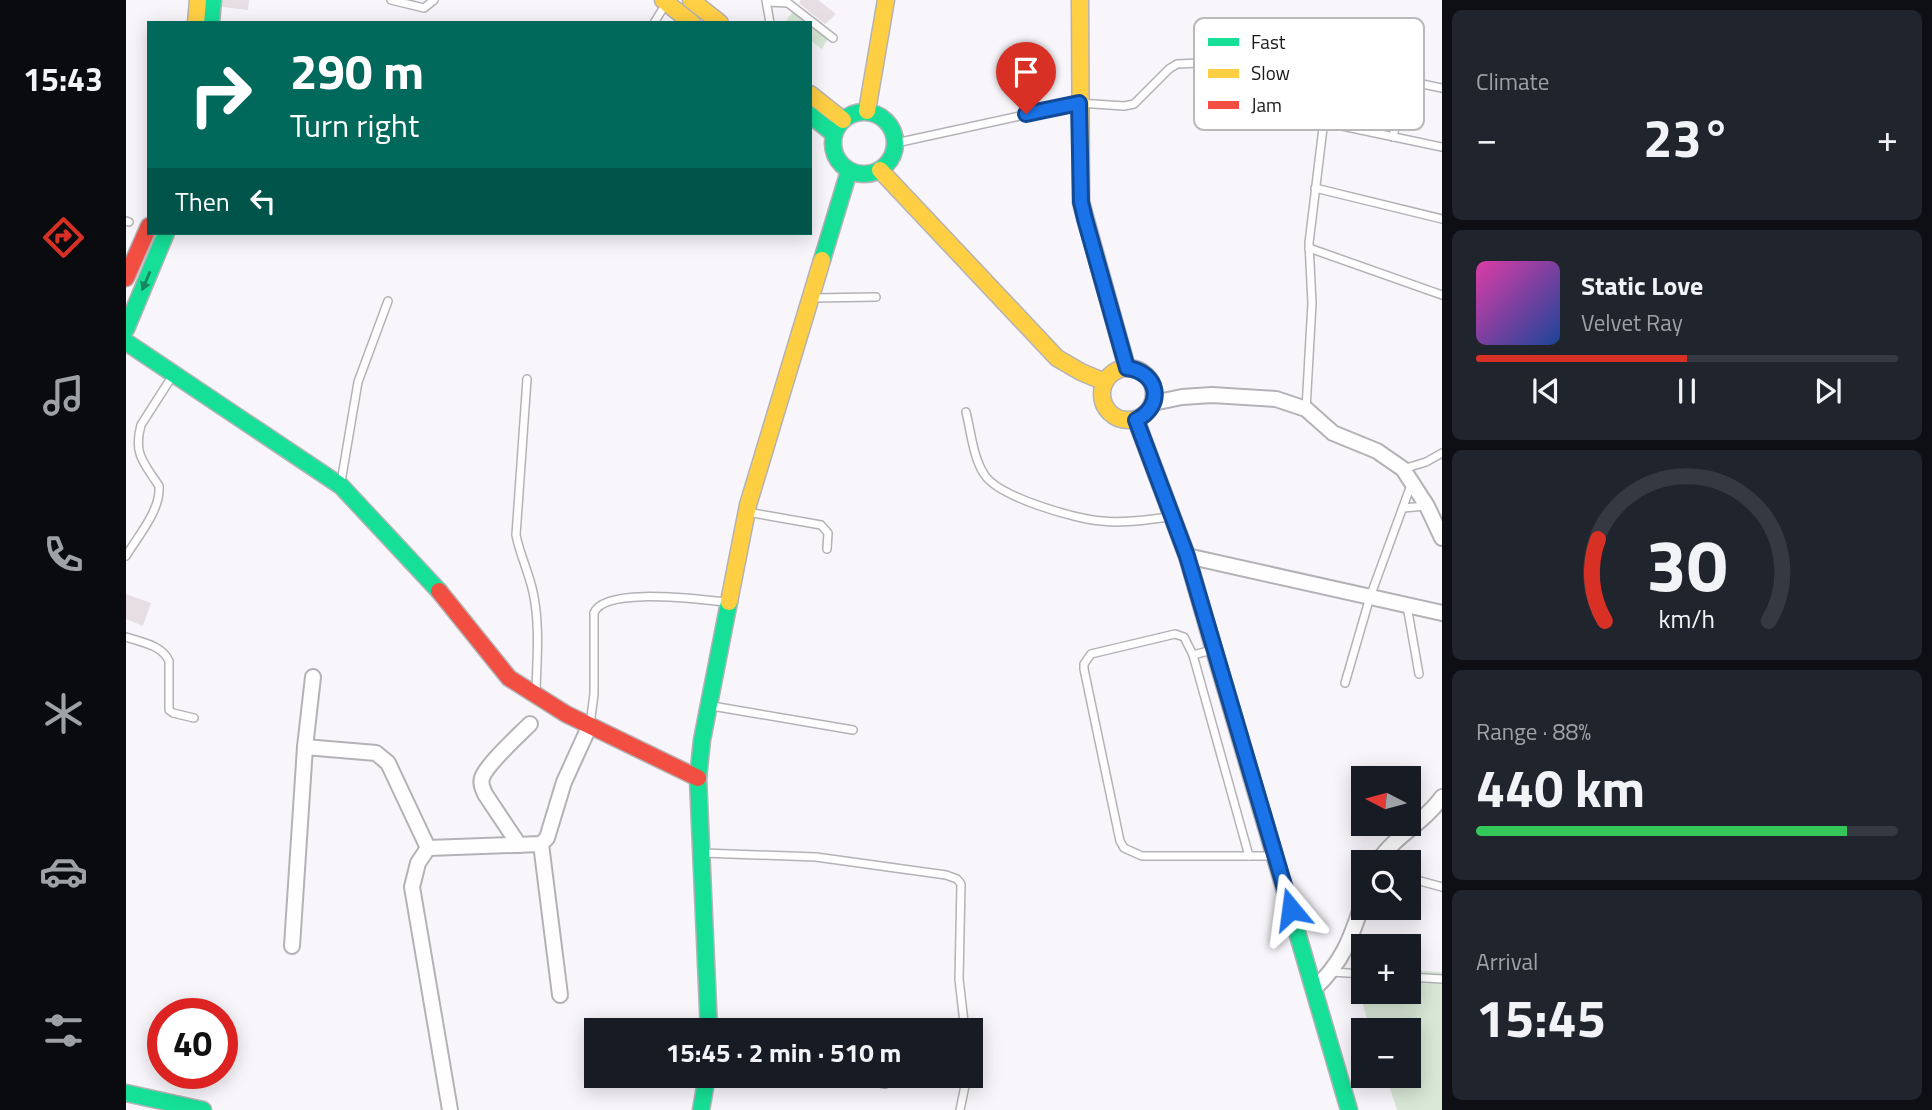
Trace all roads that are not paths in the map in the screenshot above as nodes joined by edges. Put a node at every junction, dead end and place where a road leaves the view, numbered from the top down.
1 (198, 0) edge
2 (214, 0) edge
3 (391, 0) edge
4 (433, 0) edge
5 (691, 0) edge
6 (886, 0) edge
7 (1080, 0) edge
8 (665, 1) edge
9 (766, 1) edge
10 (196, 21) edge
11 (211, 21) edge
12 (655, 21) edge
13 (690, 21) edge
14 (717, 21) edge
15 (770, 21) edge
16 (810, 21) edge
17 (812, 22) edge
18 (833, 38) dead end
19 (1194, 63) edge
20 (1424, 85) edge
21 (1442, 88) edge
22 (812, 96) edge
23 (1079, 103) junction
24 (867, 111) junction
25 (812, 117) edge
26 (843, 120) junction
27 (1322, 130) edge
28 (1360, 130) edge
29 (1394, 130) edge
30 (834, 134) junction
31 (1393, 137) junction
32 (896, 143) junction
33 (1442, 147) edge
34 (880, 170) junction
35 (849, 171) junction
36 (1315, 188) junction
37 (1442, 219) edge
38 (147, 231) edge
39 (165, 235) edge
40 (1309, 248) junction
41 (126, 278) edge
42 (1442, 295) edge
43 (876, 297) dead end
44 (809, 298) junction
45 (388, 301) dead end
46 (126, 329) edge
47 (126, 342) edge
48 (1127, 368) junction
49 (168, 371) junction
50 (527, 379) dead end
51 (1105, 382) junction
52 (1153, 403) junction
53 (1306, 409) junction
54 (966, 412) dead end
55 (1136, 420) junction
56 (1442, 453) edge
57 (1408, 475) junction
58 (341, 486) junction
59 (1427, 506) junction
60 (1402, 508) junction
61 (747, 512) junction
62 (1172, 517) junction
63 (1442, 538) edge
64 (827, 549) dead end
65 (126, 556) edge
66 (1187, 556) junction
67 (1370, 597) junction
68 (728, 602) junction
69 (1407, 605) junction
70 (1442, 613) edge
71 (126, 637) edge
72 (1215, 649) junction
73 (1193, 655) junction
74 (1419, 674) dead end
75 (313, 677) dead end
76 (1345, 683) dead end
77 (536, 695) junction
78 (709, 705) junction
79 (194, 718) dead end
80 (530, 724) dead end
81 (590, 725) junction
82 (853, 730) dead end
83 (305, 747) junction
84 (698, 778) junction
85 (1442, 797) edge
86 (541, 844) junction
87 (519, 845) junction
88 (428, 848) junction
89 (1386, 850) edge
90 (703, 853) junction
91 (1249, 856) junction
92 (1275, 856) junction
93 (1421, 881) edge
94 (1442, 887) edge
95 (1357, 920) edge
96 (292, 946) dead end
97 (1332, 972) junction
98 (1351, 973) edge
99 (1421, 978) edge
100 (1442, 979) edge
101 (1314, 989) junction
102 (561, 995) dead end
103 (709, 1018) edge
104 (964, 1018) edge
105 (705, 1088) edge
106 (965, 1088) edge
107 (1344, 1092) junction
108 (126, 1093) edge
109 (166, 1105) edge
110 (203, 1110) edge
111 (450, 1110) edge
112 (701, 1110) edge
113 (960, 1110) edge
114 (1340, 1110) edge
115 (1349, 1110) edge

1 - 10 street
2 - 11 street
3 - 4 lane
5 - 14 street
6 - 24 street
7 - 23 street
8 - 12 lane
8 - 13 street
9 - 15 lane
9 - 16 lane
17 - 18 lane
19 - 23 lane
20 - 21 lane
22 - 26 street
23 - 32 lane
23 - 48 street
24 - 26 street
24 - 32 street
25 - 30 street
26 - 30 street
27 - 36 lane
28 - 31 lane
29 - 31 lane
30 - 35 street
31 - 33 lane
32 - 34 street
34 - 35 street
34 - 51 street
35 - 44 street
36 - 37 lane
36 - 40 lane
38 - 41 street
39 -> 46 street
40 - 42 lane
40 - 53 lane
43 - 44 lane
44 - 61 street
45 - 58 lane
47 - 49 street
48 - 51 street
48 - 52 street
49 - 58 street
49 - 65 lane
50 - 77 lane
51 - 55 street
52 - 53 street
52 - 55 street
53 - 57 street
54 - 62 lane
55 - 62 street
56 - 57 lane
57 - 59 street
57 - 60 lane
58 - 77 street
59 - 60 lane
59 - 63 street
60 - 67 lane
61 - 64 lane
61 - 68 street
62 - 66 street
66 - 67 street
66 - 72 street
67 - 69 street
67 - 76 lane
68 - 78 street
68 - 81 lane
69 - 70 street
69 - 74 lane
71 - 79 lane
72 - 73 lane
72 - 92 street
73 - 91 lane
73 - 91 lane
75 - 83 street
77 - 81 street
78 - 82 lane
78 - 84 street
80 - 87 street
81 - 84 street
81 - 86 street
83 - 88 street
83 - 96 street
84 - 90 street
85 - 89 street
86 - 87 street
86 - 102 street
87 - 88 street
88 - 111 street
90 - 103 street
90 - 104 lane
91 - 92 lane
92 - 101 street
93 - 94 lane
95 - 97 street
97 - 98 lane
97 - 101 street
99 - 100 lane
101 - 107 street
105 - 112 street
106 - 113 lane
107 - 114 lane
107 - 115 street
108 - 109 street
109 - 110 street

